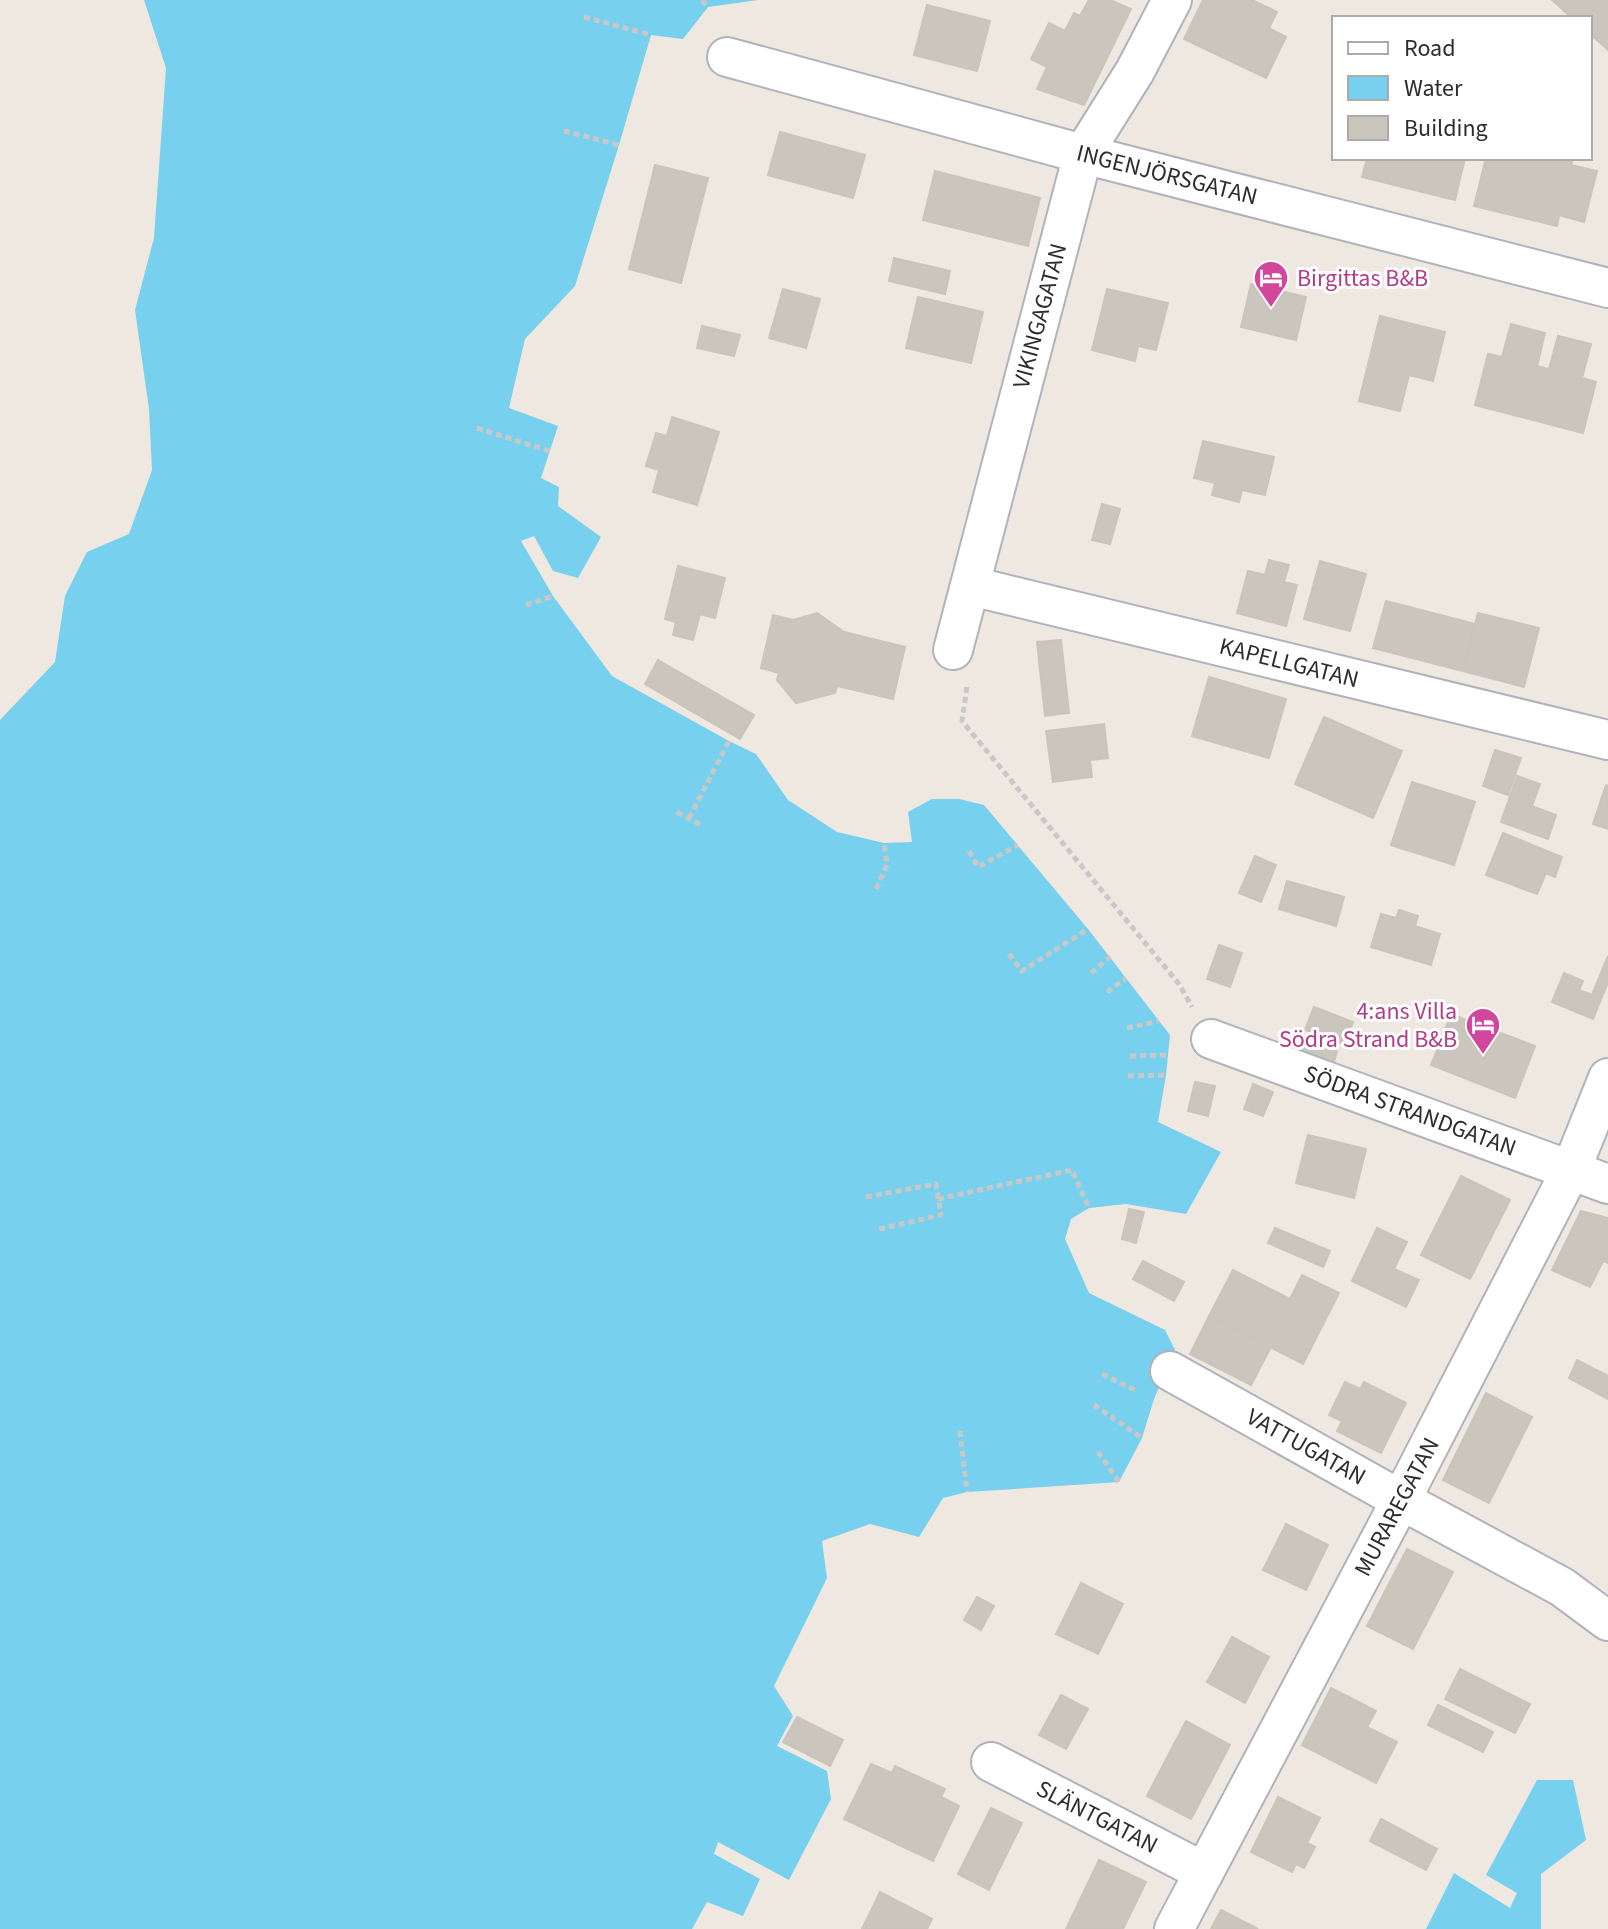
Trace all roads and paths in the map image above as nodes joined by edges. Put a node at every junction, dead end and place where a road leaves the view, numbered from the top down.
1 (702, 0) edge
2 (1172, 0) edge
3 (708, 7) dead end
4 (584, 17) dead end
5 (651, 35) dead end
6 (727, 57) dead end
7 (564, 131) dead end
8 (619, 145) dead end
9 (1083, 154) junction
10 (1608, 288) edge
11 (477, 428) dead end
12 (550, 451) dead end
13 (971, 586) junction
14 (553, 596) dead end
15 (526, 605) dead end
16 (953, 650) joint
17 (1608, 740) edge
18 (729, 741) dead end
19 (677, 812) dead end
20 (689, 818) junction
21 (701, 825) dead end
22 (884, 843) dead end
23 (1018, 845) dead end
24 (969, 851) dead end
25 (876, 889) dead end
26 (1088, 929) dead end
27 (1009, 954) dead end
28 (1110, 957) dead end
29 (1091, 973) dead end
30 (1126, 978) dead end
31 (1107, 992) dead end
32 (1159, 1021) dead end
33 (1127, 1028) dead end
34 (1211, 1039) joint
35 (1168, 1055) dead end
36 (1130, 1056) dead end
37 (1166, 1075) dead end
38 (1128, 1076) dead end
39 (1608, 1078) edge
40 (1571, 1170) junction
41 (1608, 1184) edge
42 (866, 1197) dead end
43 (938, 1199) junction
44 (1089, 1208) dead end
45 (875, 1230) dead end
46 (1102, 1374) dead end
47 (1155, 1382) joint
48 (1094, 1405) dead end
49 (960, 1431) dead end
50 (1142, 1438) dead end
51 (1098, 1452) dead end
52 (1119, 1482) dead end
53 (967, 1492) dead end
54 (1401, 1500) junction
55 (1608, 1621) edge
56 (991, 1762) dead end
57 (1204, 1872) junction
58 (1174, 1929) edge

1 - 3 path
2 - 9 street, VIKINGAGATAN
4 - 5 path
6 - 9 street, INGENJÖRSGATAN
7 - 8 path
9 - 10 street, INGENJÖRSGATAN
9 - 13 street, VIKINGAGATAN
11 - 12 path
13 - 16 street, VIKINGAGATAN
13 - 17 street, KAPELLGATAN
14 - 15 path
16 - 34 path
18 - 20 path
19 - 20 path
20 - 21 path
22 - 25 path
23 - 24 path
26 - 27 path
28 - 29 path
30 - 31 path
32 - 33 path
34 - 40 street, SÖDRA STRANDGATAN
35 - 36 path
37 - 38 path
39 - 40 street, MURAREGATAN
40 - 41 street, SÖDRA STRANDGATAN
40 - 54 street, MURAREGATAN
42 - 43 path
43 - 44 path
43 - 45 path
46 - 47 path
47 - 54 street, VATTUGATAN
48 - 50 path
49 - 53 path
51 - 52 path
54 - 55 street, VATTUGATAN
54 - 57 street, MURAREGATAN
56 - 57 street, SLÄNTGATAN
57 - 58 street, MURAREGATAN

